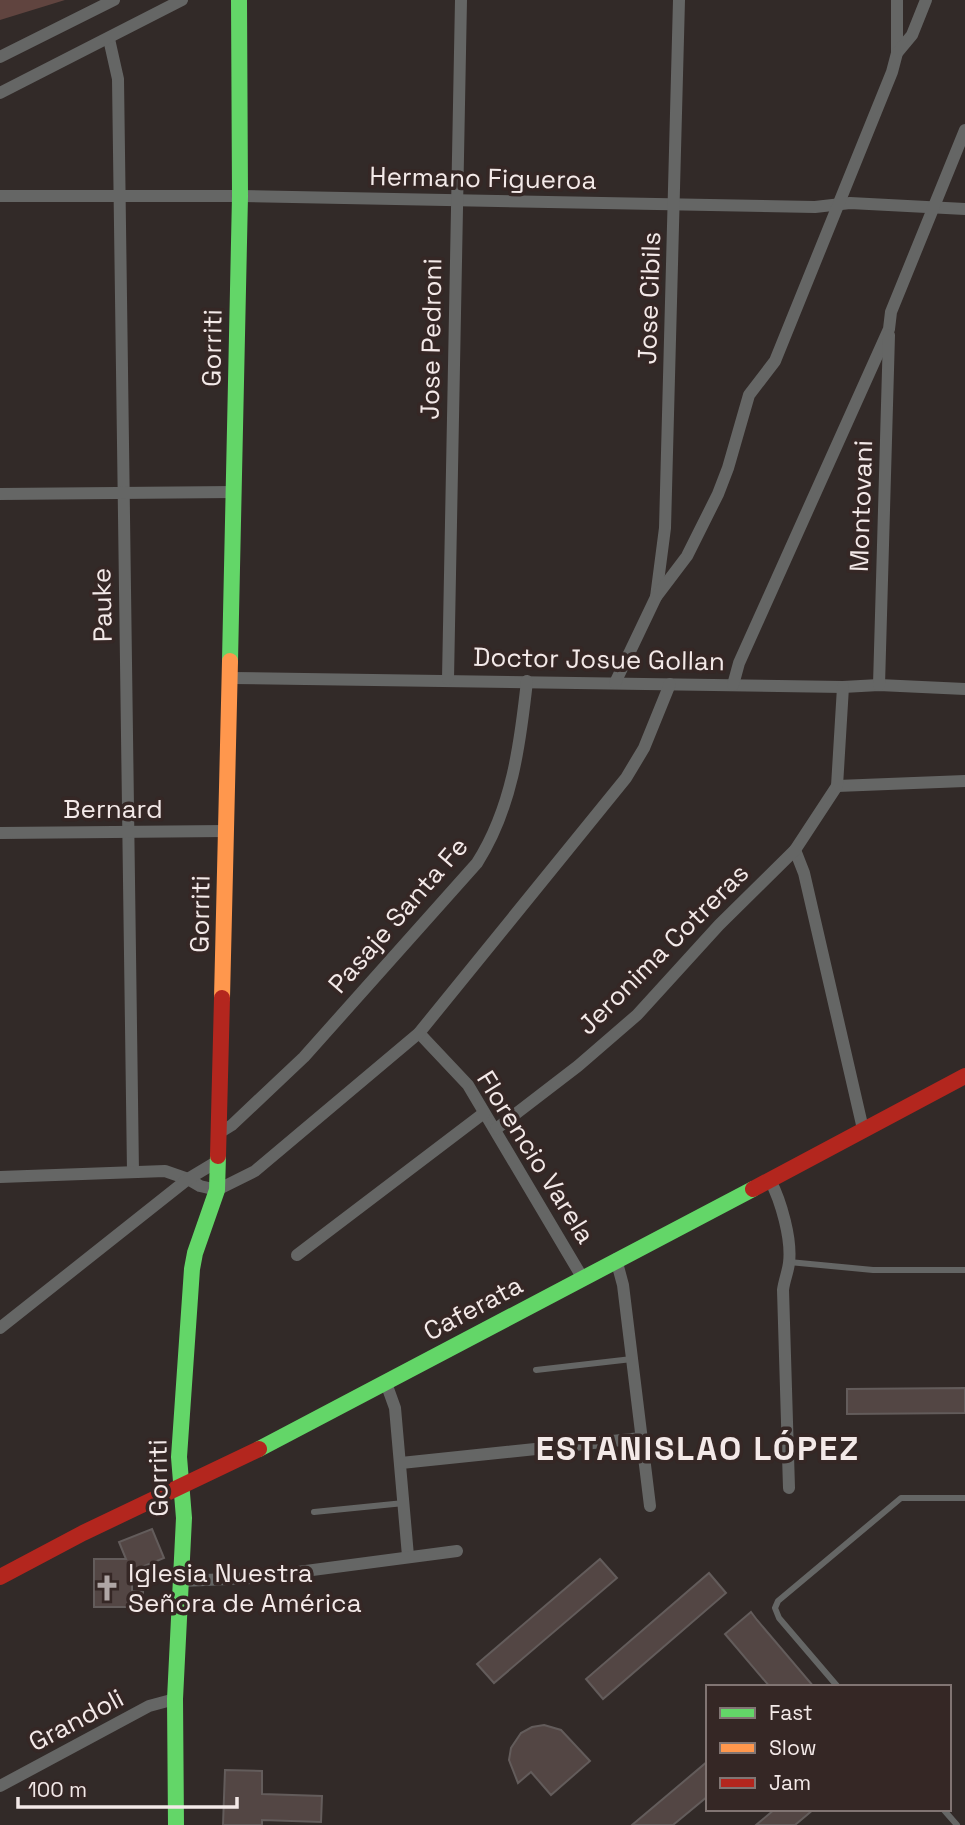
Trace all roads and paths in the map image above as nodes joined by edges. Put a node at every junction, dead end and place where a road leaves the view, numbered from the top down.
1 (114, 0) edge
2 (182, 0) edge
3 (239, 0) edge
4 (461, 0) edge
5 (679, 0) edge
6 (897, 0) edge
7 (926, 0) edge
8 (109, 39) junction
9 (897, 53) junction
10 (0, 57) edge
11 (0, 93) edge
12 (965, 130) edge
13 (120, 195) junction
14 (0, 196) edge
15 (240, 196) junction
16 (457, 200) junction
17 (675, 203) junction
18 (840, 203) junction
19 (932, 209) junction
20 (965, 209) edge
21 (889, 330) junction
22 (234, 492) junction
23 (124, 493) junction
24 (0, 494) edge
25 (656, 597) junction
26 (231, 678) junction
27 (448, 679) junction
28 (527, 681) junction
29 (615, 683) junction
30 (670, 684) junction
31 (733, 685) junction
32 (879, 685) junction
33 (843, 687) junction
34 (965, 689) edge
35 (965, 781) edge
36 (837, 786) junction
37 (128, 831) junction
38 (226, 831) junction
39 (0, 833) edge
40 (795, 850) junction
41 (419, 1033) junction
42 (965, 1076) edge
43 (484, 1113) junction
44 (496, 1129) junction
45 (863, 1129) junction
46 (219, 1133) junction
47 (218, 1161) junction
48 (133, 1172) junction
49 (0, 1177) edge
50 (188, 1179) junction
51 (770, 1180) junction
52 (217, 1190) junction
53 (297, 1255) dead end
54 (616, 1258) junction
55 (789, 1262) junction
56 (965, 1269) edge
57 (582, 1277) junction
58 (0, 1328) edge
59 (632, 1359) junction
60 (536, 1370) dead end
61 (386, 1383) junction
62 (641, 1438) junction
63 (401, 1463) junction
64 (181, 1486) junction
65 (789, 1488) dead end
66 (965, 1498) edge
67 (404, 1503) junction
68 (650, 1506) dead end
69 (314, 1512) dead end
70 (457, 1551) dead end
71 (408, 1556) junction
72 (0, 1577) edge
73 (181, 1581) junction
74 (836, 1685) edge
75 (175, 1699) junction
76 (0, 1786) edge
77 (945, 1811) edge
78 (176, 1825) edge
79 (957, 1825) edge

1 - 10 street
2 - 8 street
3 - 15 street, Gorriti
4 - 16 street, Jose Pedroni
5 - 17 street, Jose Cibils
6 - 9 street
7 - 9 street
8 - 11 street
8 - 13 street, Pauke
9 - 18 street
12 - 19 street
13 - 14 street, Hermano Figueroa
13 - 15 street, Hermano Figueroa
13 - 23 street, Pauke
15 - 16 street, Hermano Figueroa
15 - 22 street, Gorriti
16 - 17 street, Hermano Figueroa
16 - 27 street, Jose Pedroni
17 - 18 street, Hermano Figueroa
17 - 25 street, Jose Cibils
18 - 19 street, Hermano Figueroa
18 - 25 street
19 - 20 street, Hermano Figueroa
19 - 21 street
21 - 31 street
21 - 32 street, Montovani
22 - 23 street
22 - 26 street, Gorriti
23 - 24 street
23 - 37 street, Pauke
25 - 29 street
26 - 27 street, Doctor Josue Gollan
26 - 38 street, Gorriti
27 - 28 street, Doctor Josue Gollan
28 - 29 street, Doctor Josue Gollan
28 - 46 street, Pasaje Santa Fe
29 - 30 street, Doctor Josue Gollan
30 - 31 street, Doctor Josue Gollan
30 - 41 street
31 - 33 street, Doctor Josue Gollan
32 - 33 street, Doctor Josue Gollan
32 - 34 street, Doctor Josue Gollan
33 - 36 street
35 - 36 street
36 - 40 street
37 - 38 street, Bernard
37 - 39 street, Bernard
37 - 48 street, Pauke
38 - 46 street, Gorriti
40 - 44 street, Jeronima Cotreras
40 - 45 street
41 - 43 street, Florencio Varela
41 - 52 street
42 - 45 street, Caferata
43 - 44 street, Florencio Varela
43 - 53 street
44 - 57 street, Florencio Varela
45 - 51 street, Caferata
46 - 47 street, Gorriti
47 - 50 street
47 - 52 street, Gorriti
48 - 49 street
48 - 50 street
50 - 52 street
50 - 58 street
51 - 54 street, Caferata
51 - 55 street
52 - 64 street, Gorriti
54 - 57 street, Caferata
54 - 59 street
55 - 56 lane
55 - 65 street
57 - 61 street, Caferata
59 - 60 lane
59 - 62 street
61 - 63 street
61 - 64 street, Caferata
62 - 63 street
62 - 68 street
63 - 67 street
64 - 72 street, Caferata
64 - 73 street, Gorriti
66 - 74 lane
67 - 69 lane
67 - 71 street
70 - 71 street
71 - 73 street
73 - 75 street, Gorriti
75 - 76 street, Grandoli
75 - 78 street, Gorriti
77 - 79 lane

